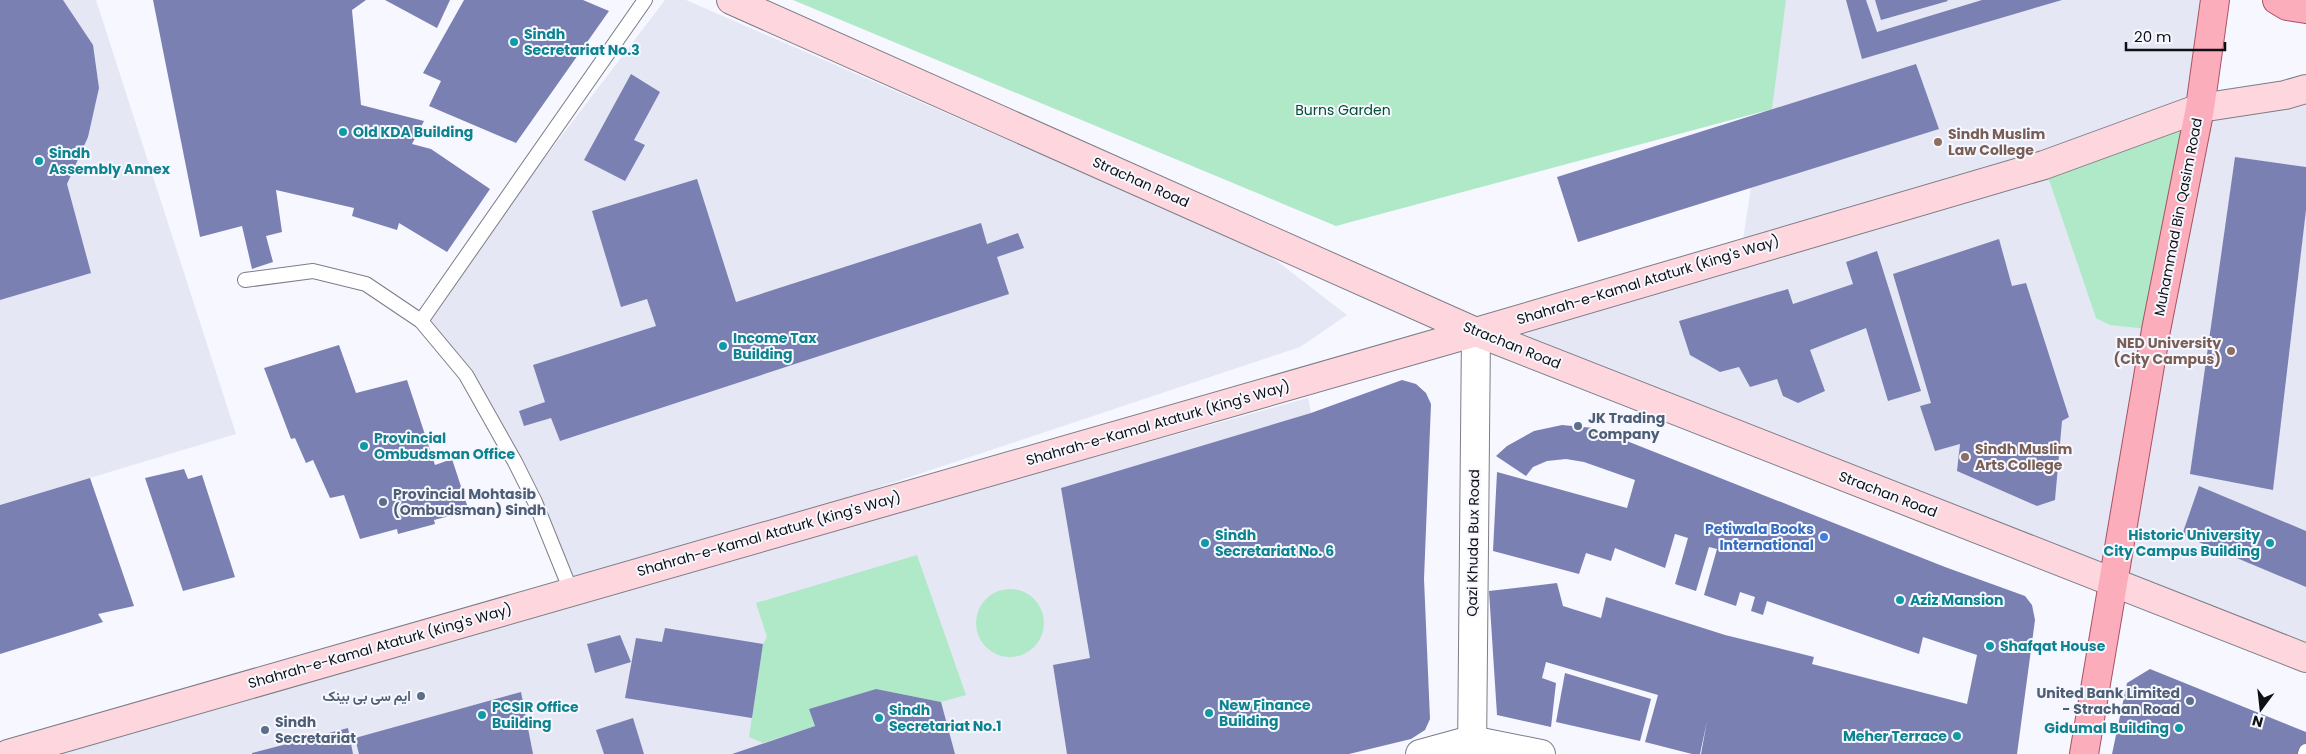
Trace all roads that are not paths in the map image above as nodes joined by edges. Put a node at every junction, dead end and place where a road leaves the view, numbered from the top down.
1 (645, 0) edge
2 (731, 0) edge
3 (2215, 0) edge
4 (2277, 0) edge
5 (2306, 9) edge
6 (2306, 89) edge
7 (2200, 108) junction
8 (246, 280) dead end
9 (421, 321) junction
10 (1476, 332) junction
11 (2114, 582) junction
12 (571, 591) junction
13 (2306, 658) edge
14 (1471, 747) edge
15 (8, 754) edge
16 (1420, 754) edge
17 (1541, 754) edge
18 (2084, 754) edge

1 - 9 lane
2 - 10 street, Strachan Road
3 - 7 main road, Muhammad Bin Qasim Road
4 - 5 main road
6 - 7 street, Shahrah-e-Kamal Ataturk (King's Way)
7 - 10 street, Shahrah-e-Kamal Ataturk (King's Way)
7 - 11 main road, Muhammad Bin Qasim Road
8 - 9 lane
9 - 12 lane
10 - 11 street, Strachan Road
10 - 12 street, Shahrah-e-Kamal Ataturk (King's Way)
10 - 14 street, Qazi Khuda Bux Road
11 - 13 street, Strachan Road
11 - 18 main road, Muhammad Bin Qasim Road
12 - 15 street, Shahrah-e-Kamal Ataturk (King's Way)
14 - 16 street
14 - 17 street

